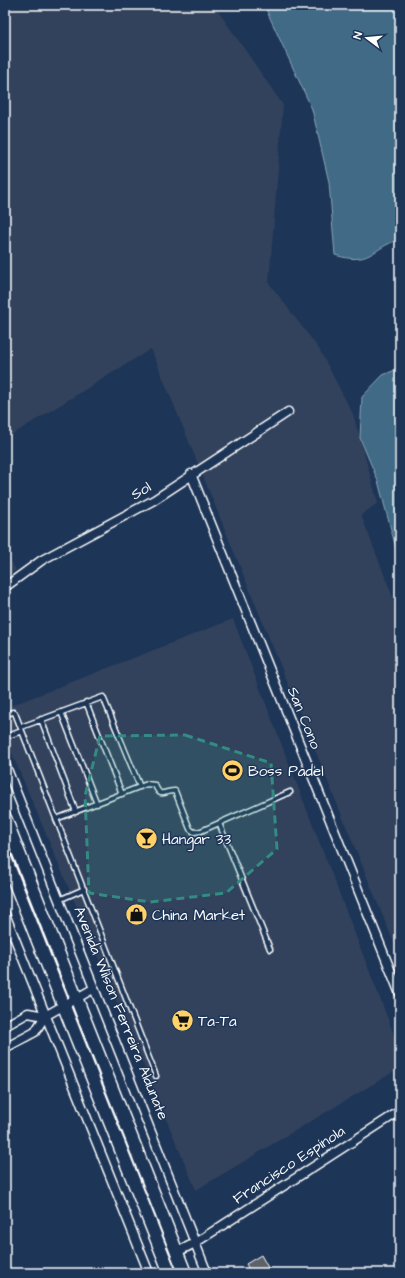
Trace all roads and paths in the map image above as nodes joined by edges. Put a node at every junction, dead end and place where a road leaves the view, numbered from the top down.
1 (288, 412) dead end
2 (191, 474) junction
3 (5, 587) edge
4 (86, 702) junction
5 (61, 712) junction
6 (5, 714) edge
7 (41, 719) junction
8 (21, 729) junction
9 (5, 738) edge
10 (5, 764) edge
11 (140, 787) junction
12 (290, 792) dead end
13 (122, 794) junction
14 (97, 804) junction
15 (76, 812) junction
16 (5, 818) edge
17 (56, 820) junction
18 (219, 823) junction
19 (5, 858) edge
20 (84, 889) junction
21 (59, 900) junction
22 (5, 914) edge
23 (270, 949) dead end
24 (93, 989) junction
25 (400, 994) edge
26 (76, 999) junction
27 (63, 1006) junction
28 (45, 1016) junction
29 (5, 1026) edge
30 (5, 1048) edge
31 (156, 1076) dead end
32 (400, 1110) edge
33 (195, 1243) junction
34 (177, 1252) junction
35 (149, 1273) edge
36 (170, 1273) edge
37 (185, 1273) edge
38 (207, 1273) edge

1 - 2 street, Sol
2 - 3 street, Sol
2 - 25 street, San Cono
4 - 5 lane
4 - 11 lane
4 - 13 lane
5 - 7 lane
5 - 14 lane
6 - 8 lane
7 - 8 lane
7 - 15 lane
8 - 9 lane
8 - 17 lane
10 - 21 street, Avenida Wilson Ferreira Aldunate
11 - 13 lane
11 - 18 lane
12 - 18 lane
13 - 14 lane
14 - 15 lane
15 - 17 lane
16 - 26 main road
17 - 20 lane
18 - 23 lane
19 - 27 main road
20 - 21 lane
20 - 31 lane
21 - 24 street, Avenida Wilson Ferreira Aldunate
22 - 28 street
24 - 26 street
24 - 33 street, Avenida Wilson Ferreira Aldunate
26 - 27 street
26 - 34 main road
27 - 28 street
27 - 36 main road
28 - 29 street
28 - 30 street
28 - 35 street
32 - 33 street, Francisco Espínola
33 - 34 street, Francisco Espínola
33 - 38 street, Avenida Wilson Ferreira Aldunate
34 - 37 main road

